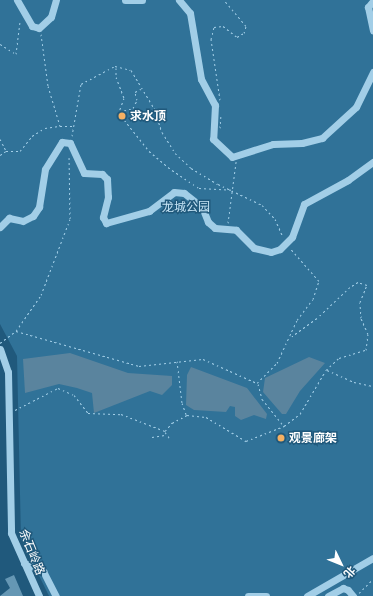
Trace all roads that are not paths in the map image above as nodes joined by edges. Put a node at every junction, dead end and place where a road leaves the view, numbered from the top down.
1 (17, 0) edge
2 (56, 0) edge
3 (126, 0) edge
4 (142, 0) edge
5 (179, 0) edge
6 (373, 0) edge
7 (373, 30) edge
8 (373, 72) edge
9 (373, 162) edge
10 (0, 227) edge
11 (0, 348) edge
12 (373, 558) edge
13 (24, 563) junction
14 (39, 596) edge
15 (56, 596) edge
16 (248, 596) edge
17 (266, 596) edge
18 (308, 596) edge
19 (328, 596) edge
20 (354, 596) edge

1 - 2 street
3 - 4 street
5 - 8 street
6 - 7 street
9 - 10 street
11 - 13 street, 余石岭路
12 - 18 street
13 - 14 street, 余石岭路
13 - 15 street
16 - 17 street
19 - 20 street

